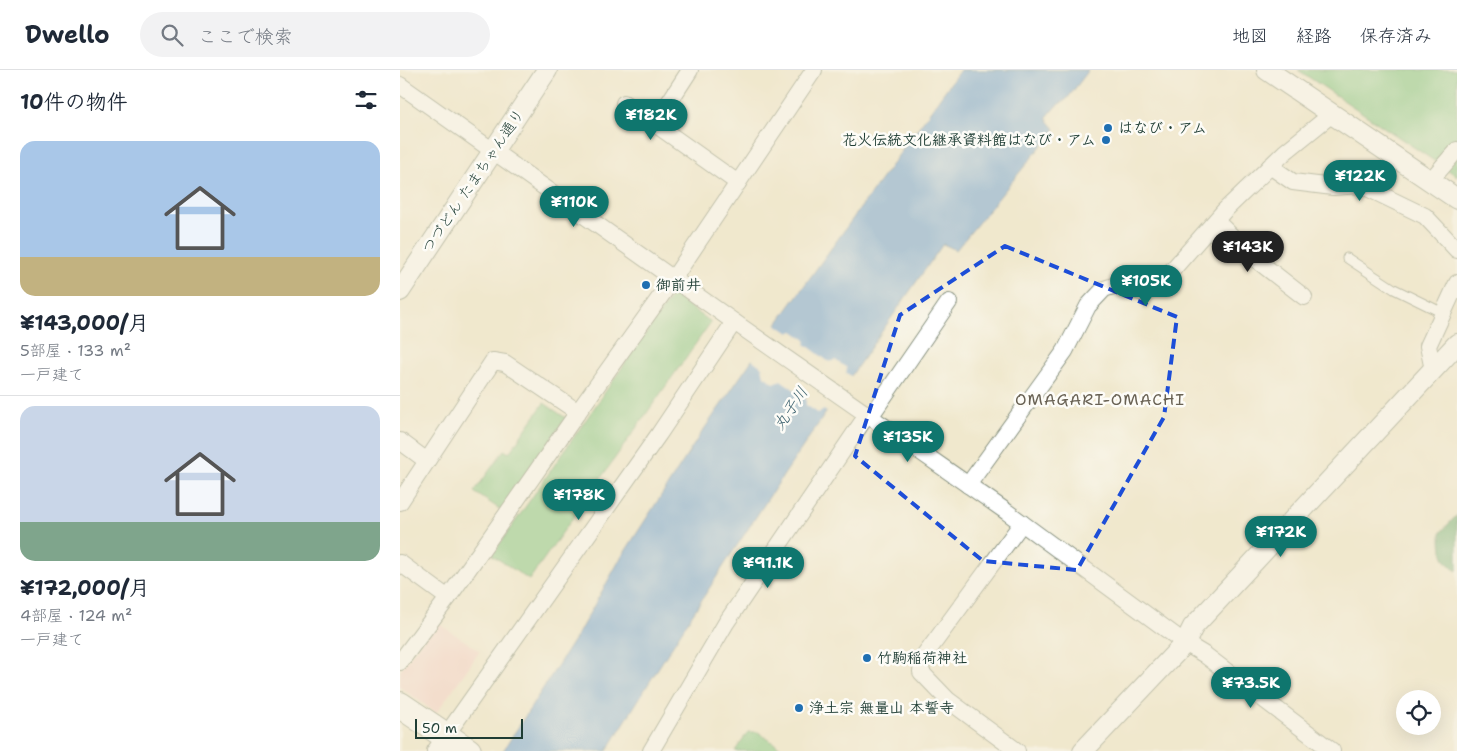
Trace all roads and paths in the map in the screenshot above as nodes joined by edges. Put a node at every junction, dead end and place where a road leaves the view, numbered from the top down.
1 (547, 70) edge
2 (690, 70) edge
3 (814, 70) edge
4 (1267, 70) edge
5 (400, 85) edge
6 (624, 104) dead end
7 (1332, 114) junction
8 (655, 124) junction
9 (1457, 150) edge
10 (492, 152) junction
11 (1270, 166) junction
12 (1430, 181) junction
13 (738, 183) junction
14 (1457, 199) edge
15 (1216, 220) junction
16 (1457, 250) edge
17 (1346, 258) dead end
18 (673, 279) junction
19 (1457, 283) edge
20 (400, 290) edge
21 (1304, 297) dead end
22 (949, 302) dead end
23 (1443, 313) junction
24 (737, 324) junction
25 (1457, 344) edge
26 (1433, 370) junction
27 (578, 412) junction
28 (868, 416) junction
29 (400, 441) edge
30 (427, 461) junction
31 (968, 485) junction
32 (400, 502) edge
33 (1022, 523) junction
34 (400, 563) edge
35 (448, 598) junction
36 (1185, 643) junction
37 (400, 662) edge
38 (400, 705) edge
39 (440, 744) edge
40 (468, 751) edge
41 (651, 751) edge
42 (1017, 751) edge
43 (1083, 751) edge
44 (1332, 751) edge

1 - 10 street, つづどん たまちゃん通り
2 - 8 street
3 - 13 street
4 - 7 street
5 - 10 street
6 - 8 street
7 - 11 street
7 - 12 street
8 - 13 street
9 - 12 street
10 - 18 street
10 - 20 street, つづどん たまちゃん通り
11 - 15 street
11 - 16 street
12 - 14 street
13 - 18 street
15 - 21 street
15 - 31 street
17 - 23 lane
18 - 24 street
18 - 27 street
19 - 23 street
22 - 28 street
23 - 26 street
24 - 28 street
24 - 39 street
25 - 26 street
26 - 36 street
27 - 30 street
27 - 35 street
28 - 31 street
28 - 41 street
29 - 30 street
30 - 32 street
31 - 33 street
33 - 36 street
33 - 42 street
34 - 35 street
35 - 37 street
36 - 43 street
36 - 44 street
38 - 39 main road
39 - 40 main road

